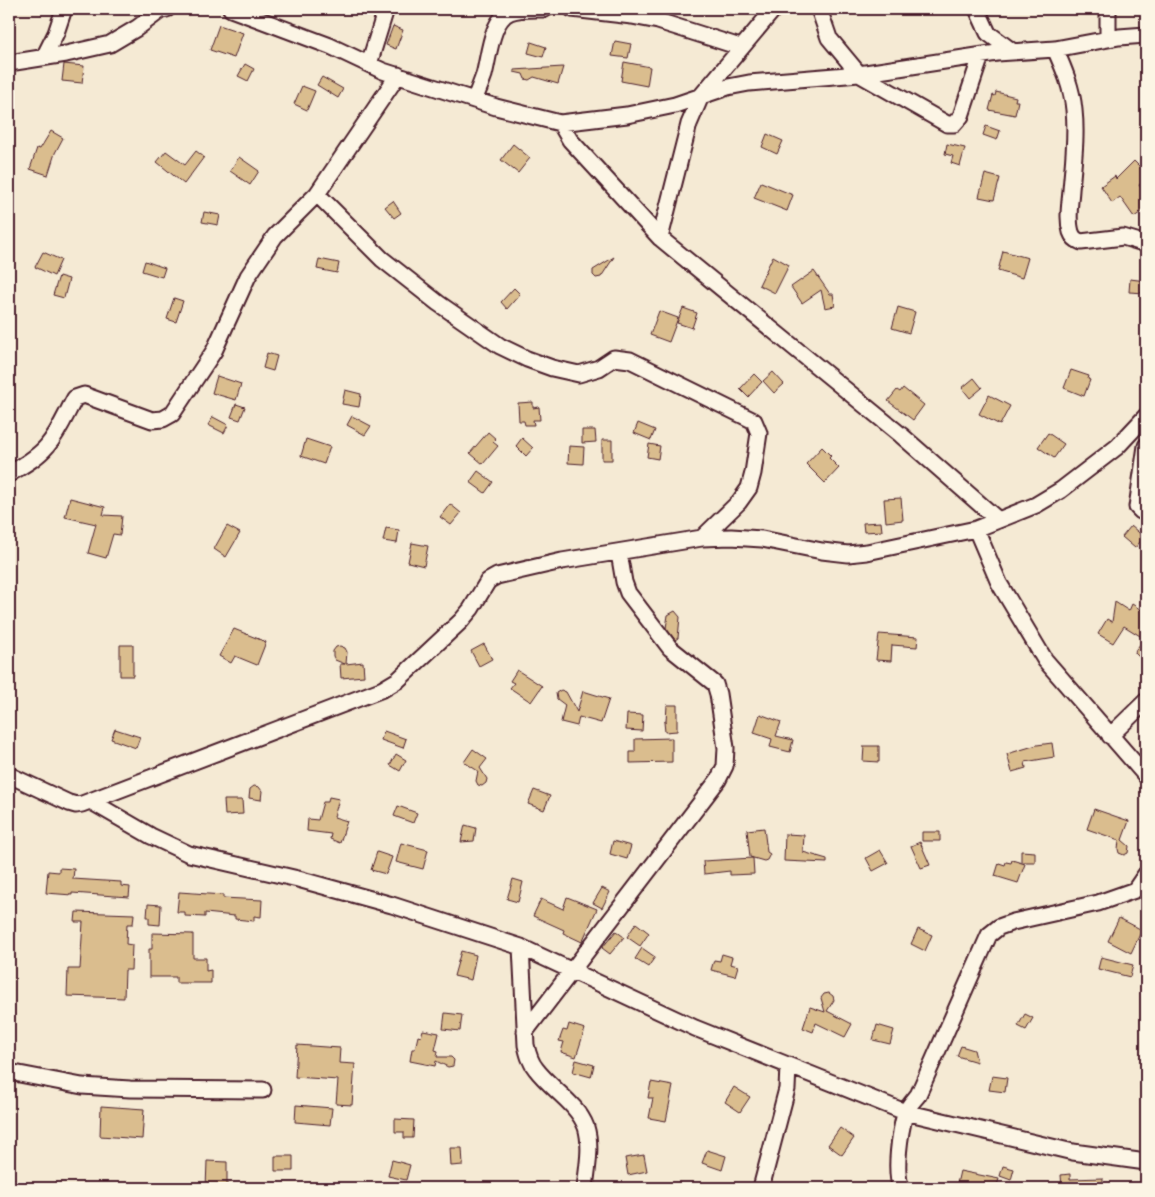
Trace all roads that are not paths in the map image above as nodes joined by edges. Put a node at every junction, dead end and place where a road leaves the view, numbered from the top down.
1 (64, 9) edge
2 (164, 9) edge
3 (231, 9) edge
4 (386, 9) edge
5 (545, 9) edge
6 (572, 9) edge
7 (774, 9) edge
8 (819, 9) edge
9 (977, 9) edge
10 (1108, 9) edge
11 (610, 11) edge
12 (1146, 35) edge
13 (1108, 39) junction
14 (740, 47) junction
15 (1055, 48) junction
16 (1012, 51) junction
17 (981, 56) junction
18 (44, 57) junction
19 (9, 63) edge
20 (369, 64) junction
21 (859, 74) junction
22 (398, 75) junction
23 (701, 96) junction
24 (474, 100) junction
25 (560, 123) junction
26 (317, 194) junction
27 (660, 238) junction
28 (1146, 244) edge
29 (1146, 416) edge
30 (1146, 446) edge
31 (9, 474) edge
32 (1146, 513) edge
33 (998, 520) junction
34 (976, 529) junction
35 (702, 538) junction
36 (619, 552) junction
37 (1146, 702) edge
38 (1110, 736) junction
39 (9, 775) edge
40 (1146, 776) edge
41 (92, 802) junction
42 (1146, 874) edge
43 (521, 946) junction
44 (573, 970) junction
45 (525, 1032) junction
46 (788, 1066) junction
47 (9, 1072) edge
48 (263, 1090) dead end
49 (905, 1112) junction
50 (1146, 1162) edge
51 (586, 1188) edge
52 (761, 1188) edge
53 (901, 1188) edge

1 - 18 street
2 - 18 street
3 - 20 street
4 - 20 street
5 - 24 street
6 - 11 street
7 - 14 street
8 - 21 street
9 - 16 street
10 - 13 street
11 - 14 street
12 - 13 street
13 - 15 street
14 - 23 street
15 - 16 street
15 - 28 street
16 - 17 street
17 - 21 street
17 - 21 street
18 - 19 street
20 - 22 street
21 - 23 street
22 - 24 street
22 - 26 street
23 - 25 street
23 - 27 street
24 - 25 street
25 - 27 street
26 - 31 street
26 - 35 street
27 - 33 street
29 - 33 street
30 - 32 street
33 - 34 street
34 - 35 street
34 - 38 street
35 - 36 street
36 - 41 street
36 - 44 street
37 - 38 street
38 - 40 street
39 - 41 street
41 - 43 street
42 - 49 street
43 - 44 street
43 - 45 street
44 - 45 street
44 - 46 street
45 - 51 street
46 - 49 street
46 - 52 street
47 - 48 street
49 - 50 street
49 - 53 street

